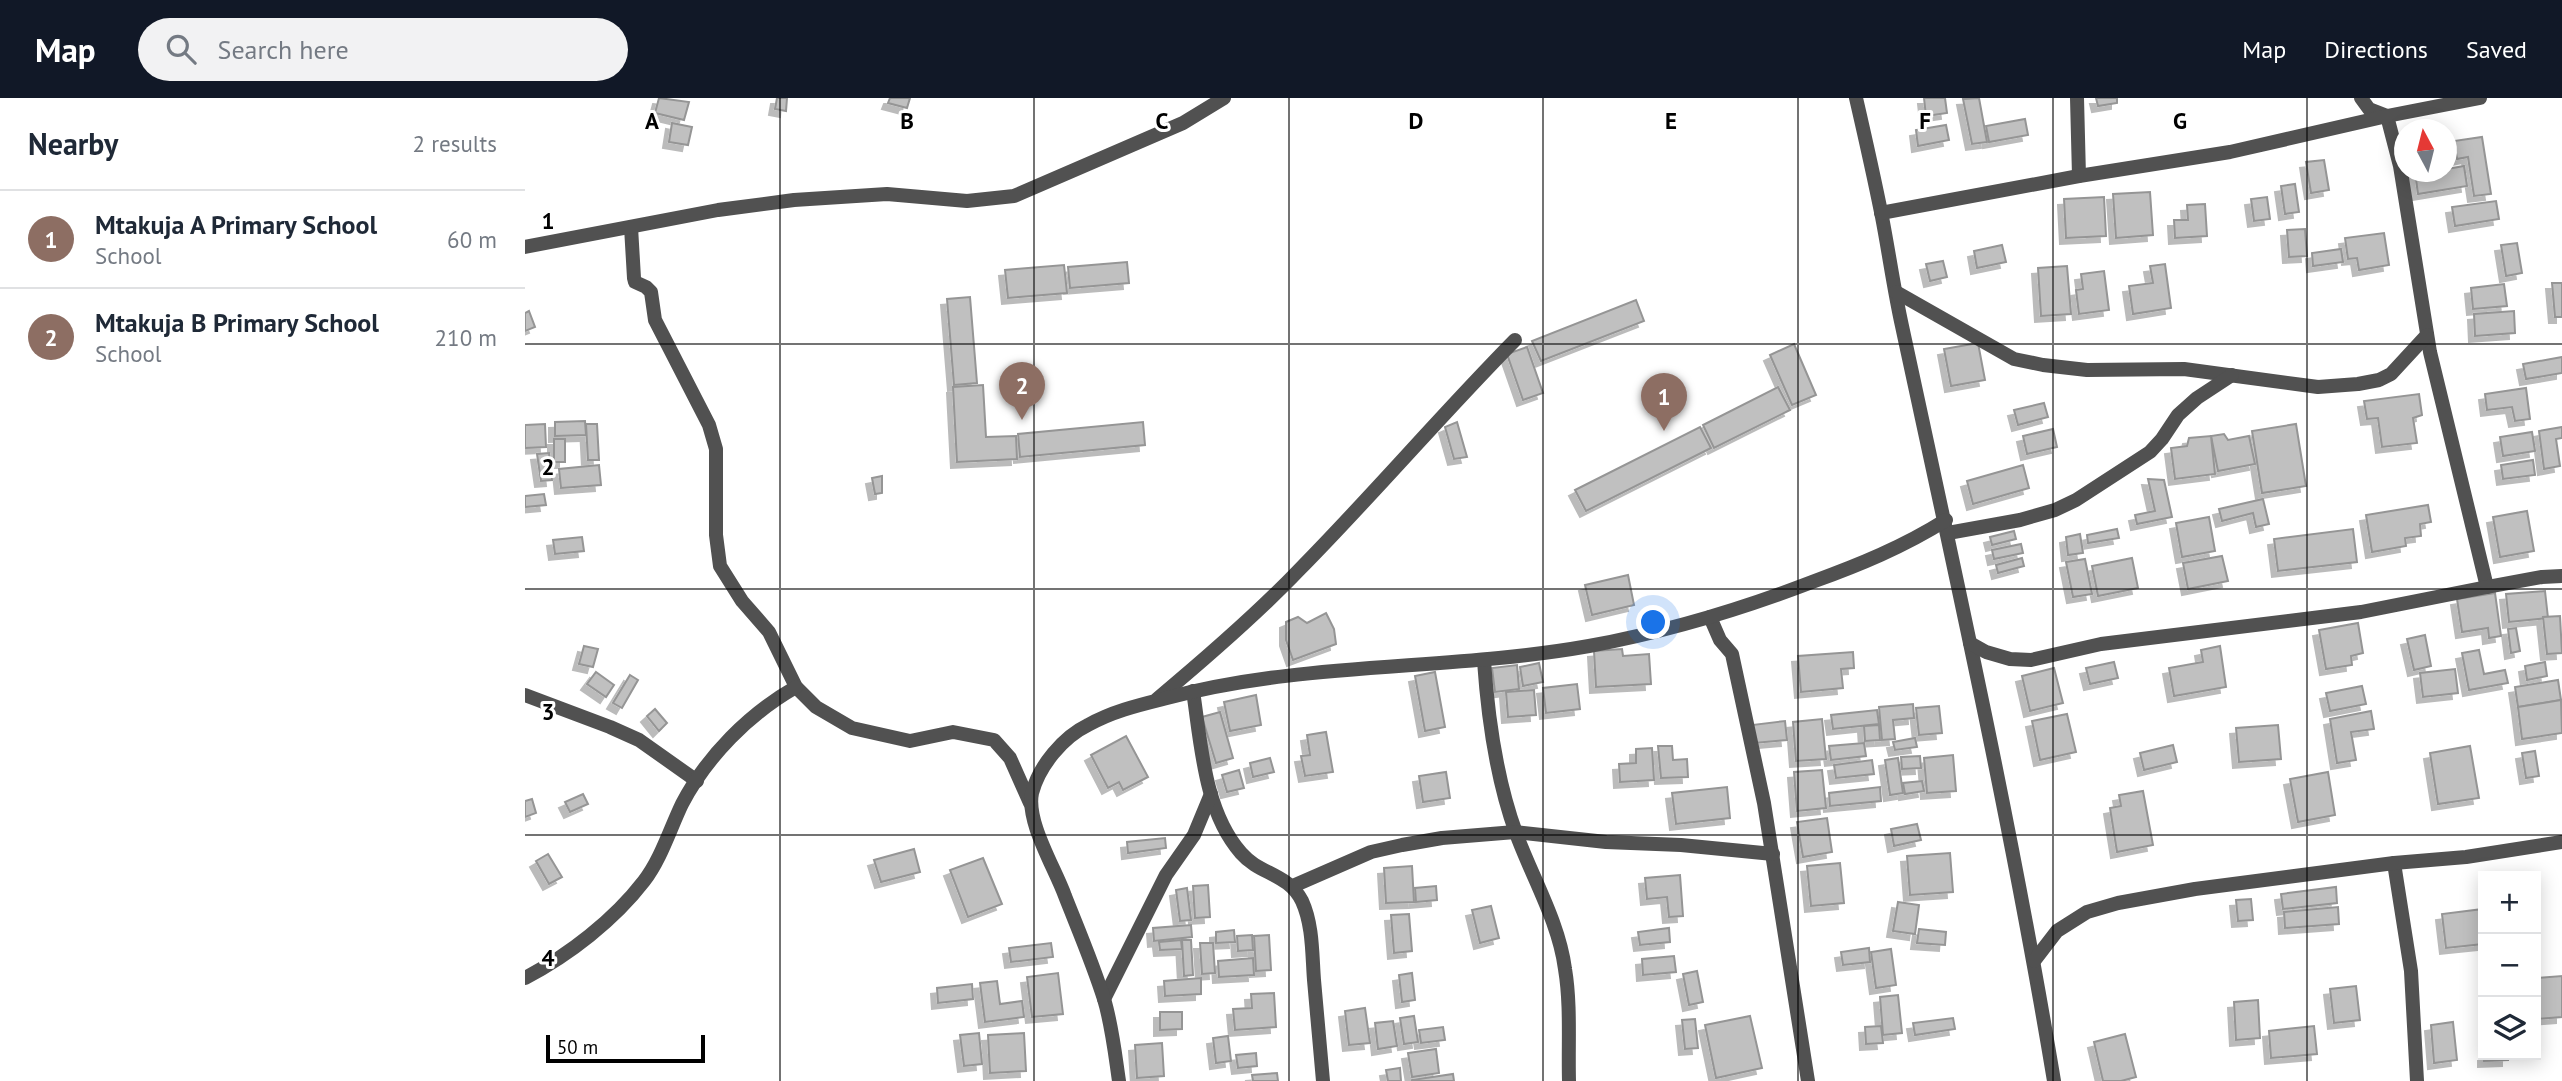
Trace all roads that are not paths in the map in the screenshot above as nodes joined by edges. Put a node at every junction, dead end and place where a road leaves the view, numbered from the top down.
1 (1224, 98) edge
2 (1856, 98) edge
3 (2077, 98) edge
4 (2361, 98) edge
5 (2480, 98) edge
6 (2387, 116) junction
7 (2079, 176) junction
8 (1881, 213) junction
9 (631, 227) junction
10 (525, 247) edge
11 (1896, 292) junction
12 (2427, 335) junction
13 (1515, 340) dead end
14 (2232, 375) junction
15 (1947, 526) junction
16 (2562, 576) edge
17 (2487, 587) junction
18 (1710, 617) junction
19 (1970, 643) junction
20 (1484, 661) junction
21 (796, 687) junction
22 (1193, 691) junction
23 (525, 695) edge
24 (1153, 702) junction
25 (697, 781) junction
26 (1212, 794) junction
27 (1031, 804) junction
28 (1515, 832) junction
29 (2562, 842) edge
30 (1773, 854) junction
31 (2394, 863) junction
32 (1293, 886) junction
33 (2034, 961) junction
34 (525, 978) edge
35 (1104, 999) junction
36 (1119, 1081) edge
37 (1323, 1081) edge
38 (1569, 1081) edge
39 (1808, 1081) edge
40 (2054, 1081) edge
41 (2417, 1081) edge

1 - 9 street
2 - 8 street
3 - 7 street
4 - 6 street
5 - 6 street
6 - 7 street
6 - 12 street
7 - 8 street
8 - 11 street
9 - 10 street
9 - 21 street
11 - 14 street
11 - 15 street
12 - 14 street
12 - 17 street
13 - 24 street
14 - 15 street
15 - 18 street
15 - 19 street
16 - 17 street
17 - 19 street
18 - 20 street
18 - 30 street
19 - 33 street
20 - 22 street
20 - 28 street
21 - 25 street
21 - 27 street
22 - 24 street
22 - 26 street
23 - 25 street
24 - 27 street
25 - 34 street
26 - 32 street
26 - 35 street
27 - 35 street
28 - 30 street
28 - 32 street
28 - 38 street
29 - 31 street
30 - 39 street
31 - 33 street
31 - 41 street
32 - 37 street
33 - 40 street
35 - 36 street

